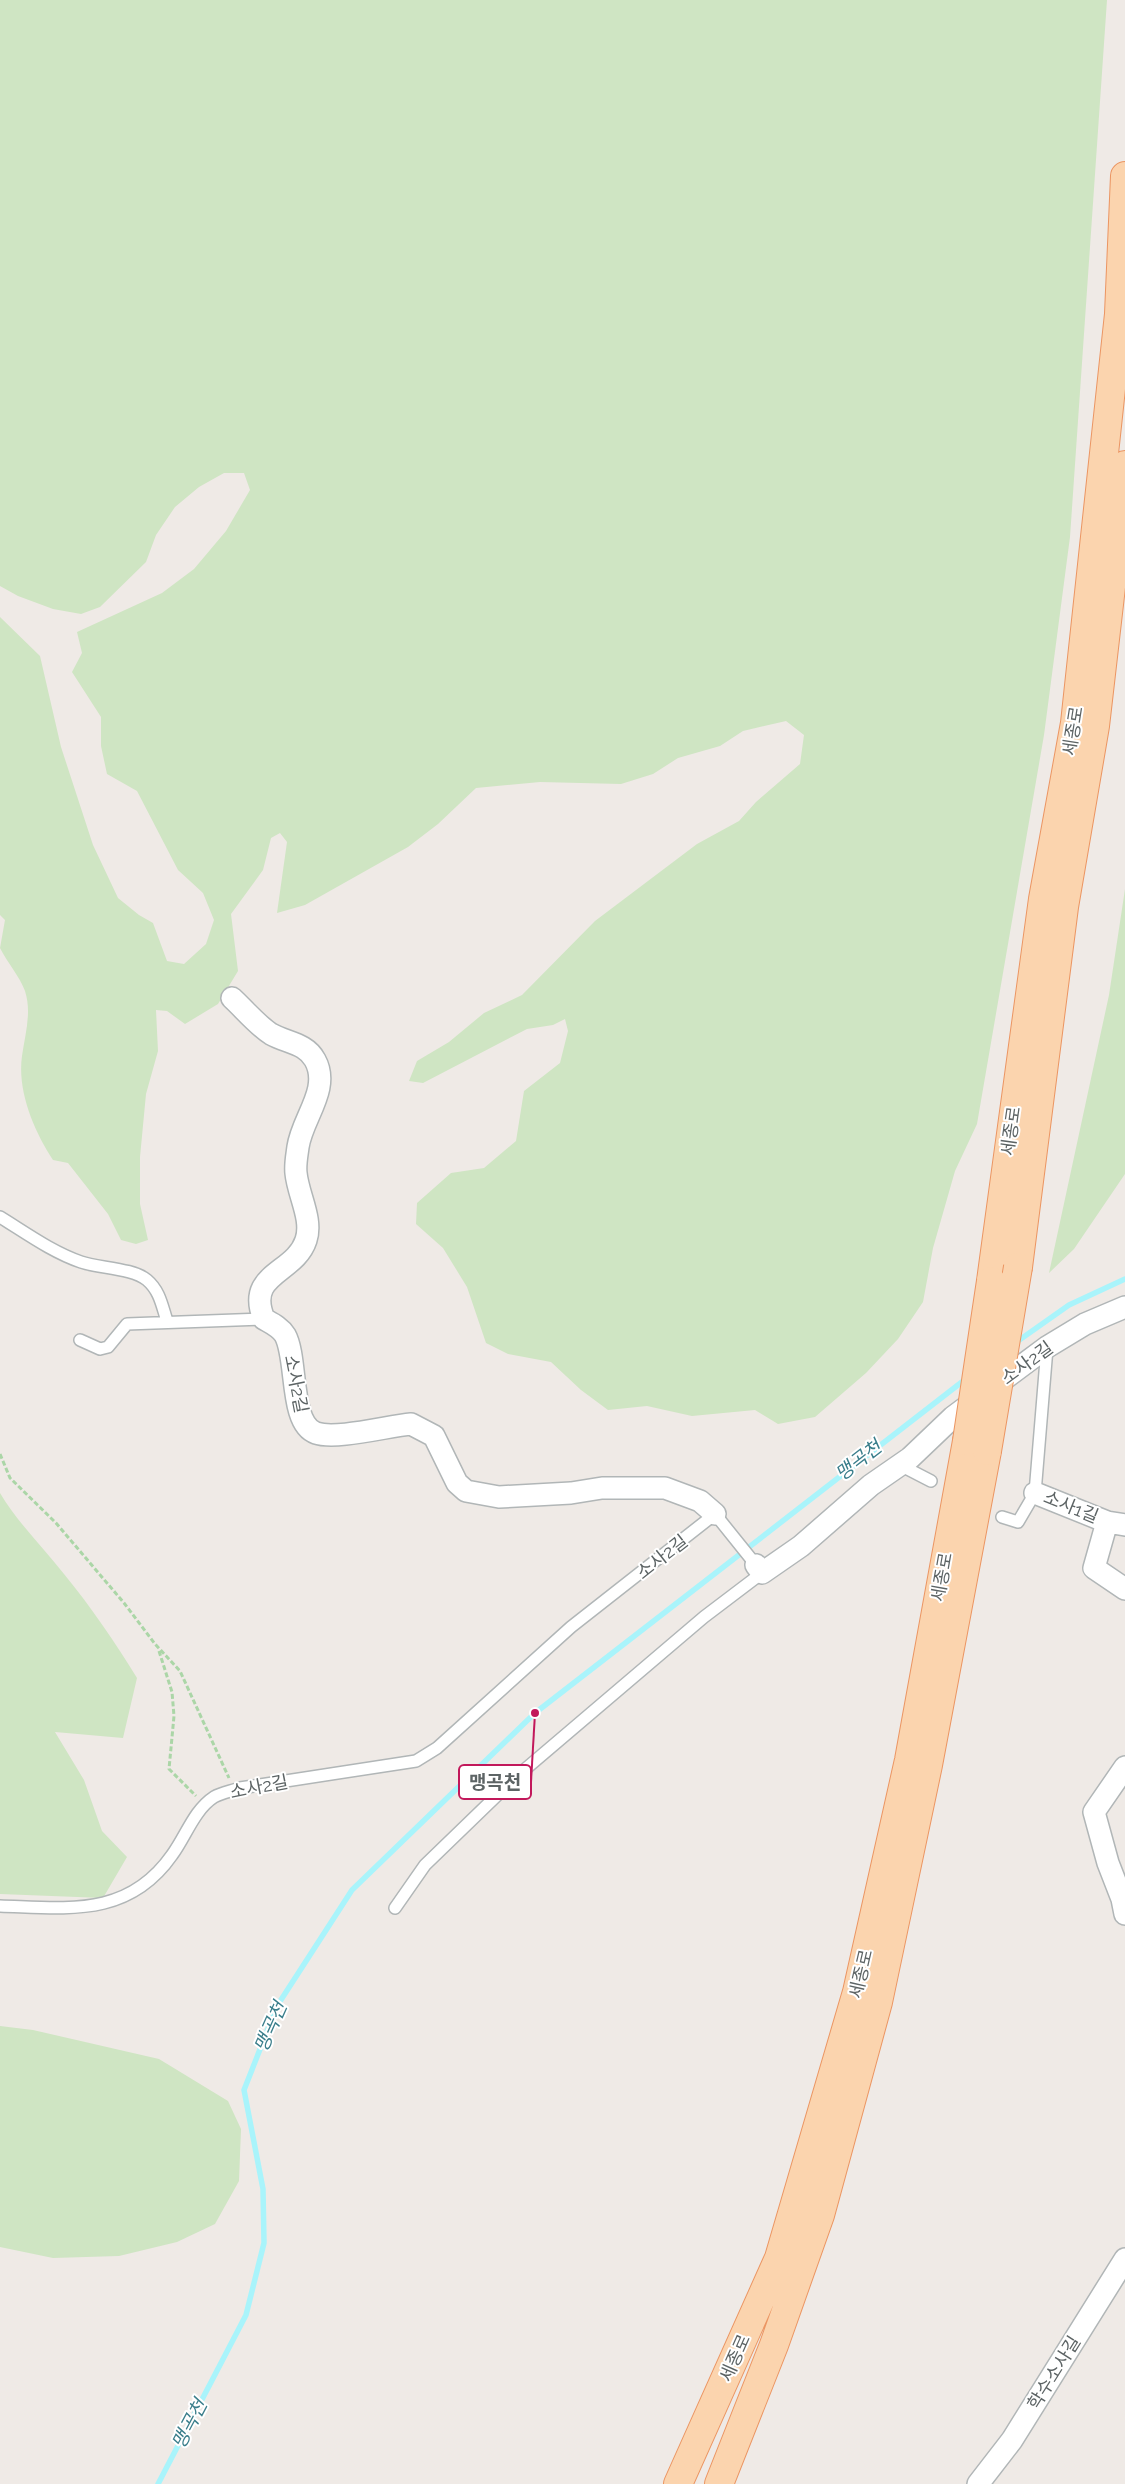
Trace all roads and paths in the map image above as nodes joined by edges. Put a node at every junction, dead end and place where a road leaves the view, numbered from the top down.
1 (1125, 176) edge
2 (1125, 465) edge
3 (232, 998) dead end
4 (0, 1217) edge
5 (1125, 1307) edge
6 (264, 1319) junction
7 (167, 1321) junction
8 (80, 1340) dead end
9 (1047, 1348) junction
10 (977, 1446) junction
11 (0, 1454) edge
12 (900, 1465) junction
13 (931, 1481) dead end
14 (1035, 1493) junction
15 (717, 1517) junction
16 (1002, 1517) dead end
17 (1116, 1524) edge
18 (759, 1569) junction
19 (1125, 1589) edge
20 (158, 1648) junction
21 (1125, 1767) edge
22 (234, 1790) junction
23 (206, 1805) junction
24 (0, 1906) edge
25 (395, 1908) dead end
26 (1125, 1914) edge
27 (1125, 2259) edge
28 (678, 2484) edge
29 (719, 2484) edge
30 (978, 2484) edge

1 - 10 main road, 세종로, bridge
2 - 10 main road, 세종로, bridge
3 - 6 street
4 - 7 lane
5 - 9 street, 소사2길
6 - 7 lane
6 - 15 street, 소사2길
7 - 8 lane
9 - 12 street, 소사2길
9 - 14 lane
10 - 28 main road, 세종로
10 - 29 main road, 세종로
11 - 20 path
12 - 13 lane
12 - 18 street, 소사2길
14 - 16 lane
14 - 17 street, 소사1길
15 - 18 lane, 소사2길
15 - 22 lane, 소사2길
17 - 19 street, 소사1길
18 - 25 lane
20 - 22 path
20 - 23 path
21 - 26 street
22 - 23 lane, 소사2길
23 - 24 lane, 소사2길
27 - 30 street, 학수소사길

